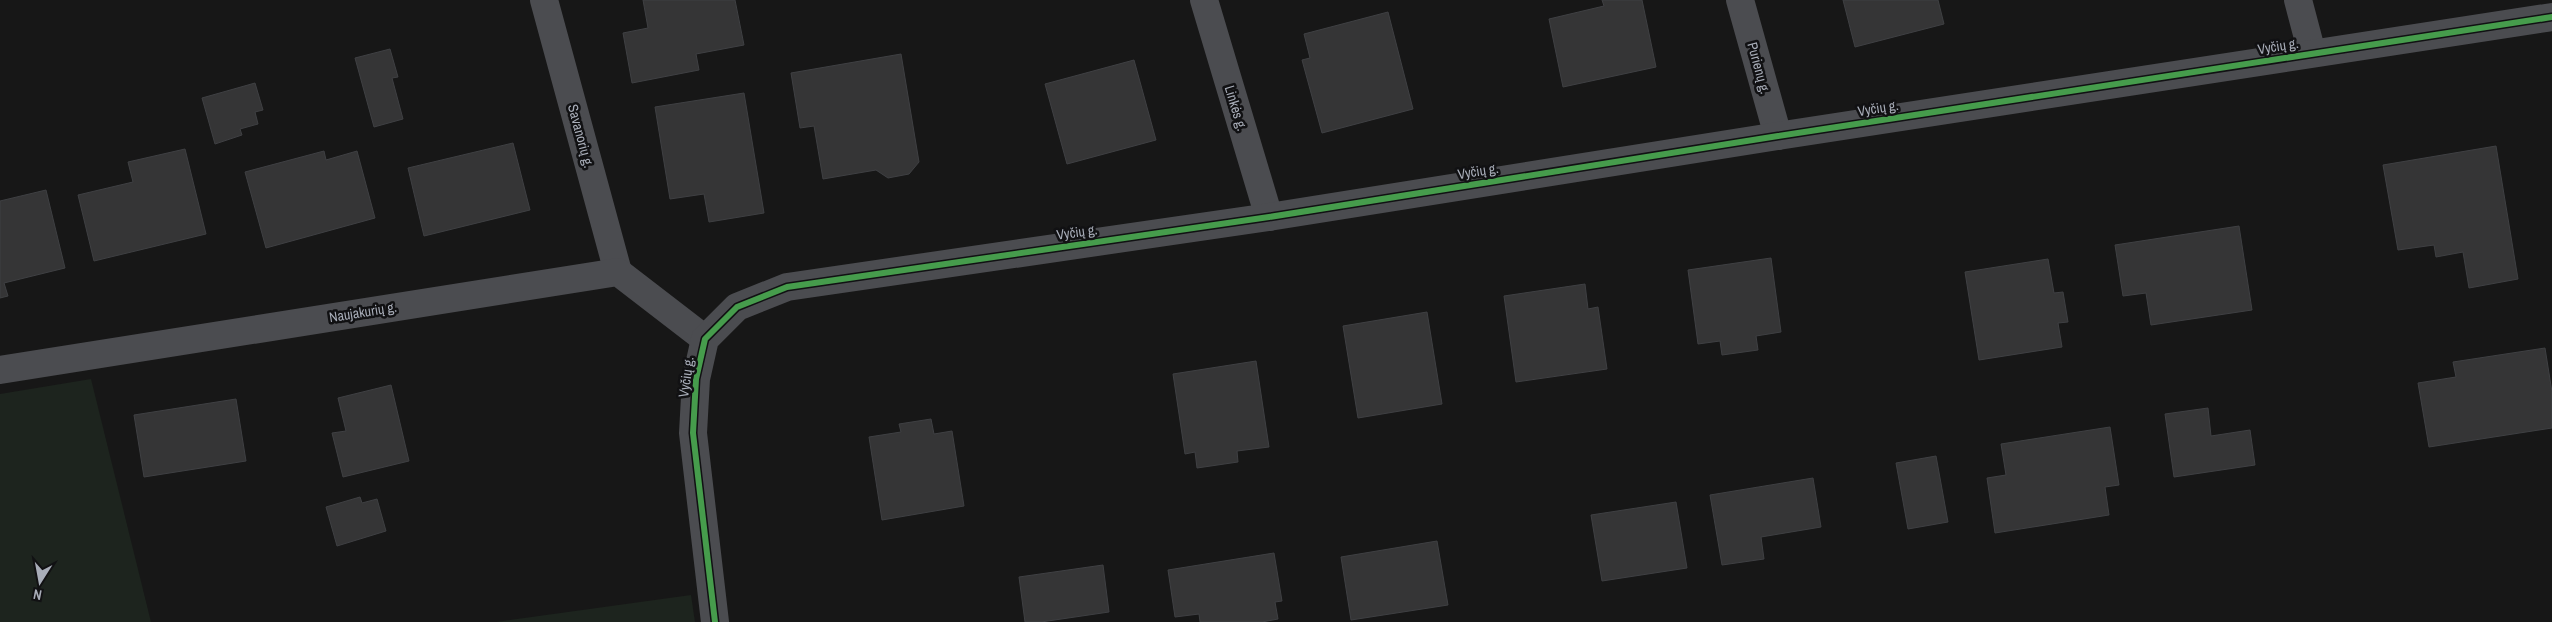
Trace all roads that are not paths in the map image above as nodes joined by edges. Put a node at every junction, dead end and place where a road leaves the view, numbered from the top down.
1 (544, 0) edge
2 (1204, 0) edge
3 (1740, 0) edge
4 (2298, 0) edge
5 (2552, 17) edge
6 (2312, 53) junction
7 (1778, 136) junction
8 (1268, 217) junction
9 (618, 272) junction
10 (705, 339) junction
11 (0, 370) edge
12 (714, 622) edge

1 - 9 street, Savanorių g.
2 - 8 street, Linkės g.
3 - 7 street, Purienų g.
4 - 6 street
5 - 6 street, Vyčių g.
6 - 7 street, Vyčių g.
7 - 8 street, Vyčių g.
8 - 10 street, Vyčių g.
9 - 10 street
9 - 11 street, Naujakurių g.
10 - 12 street, Vyčių g.

